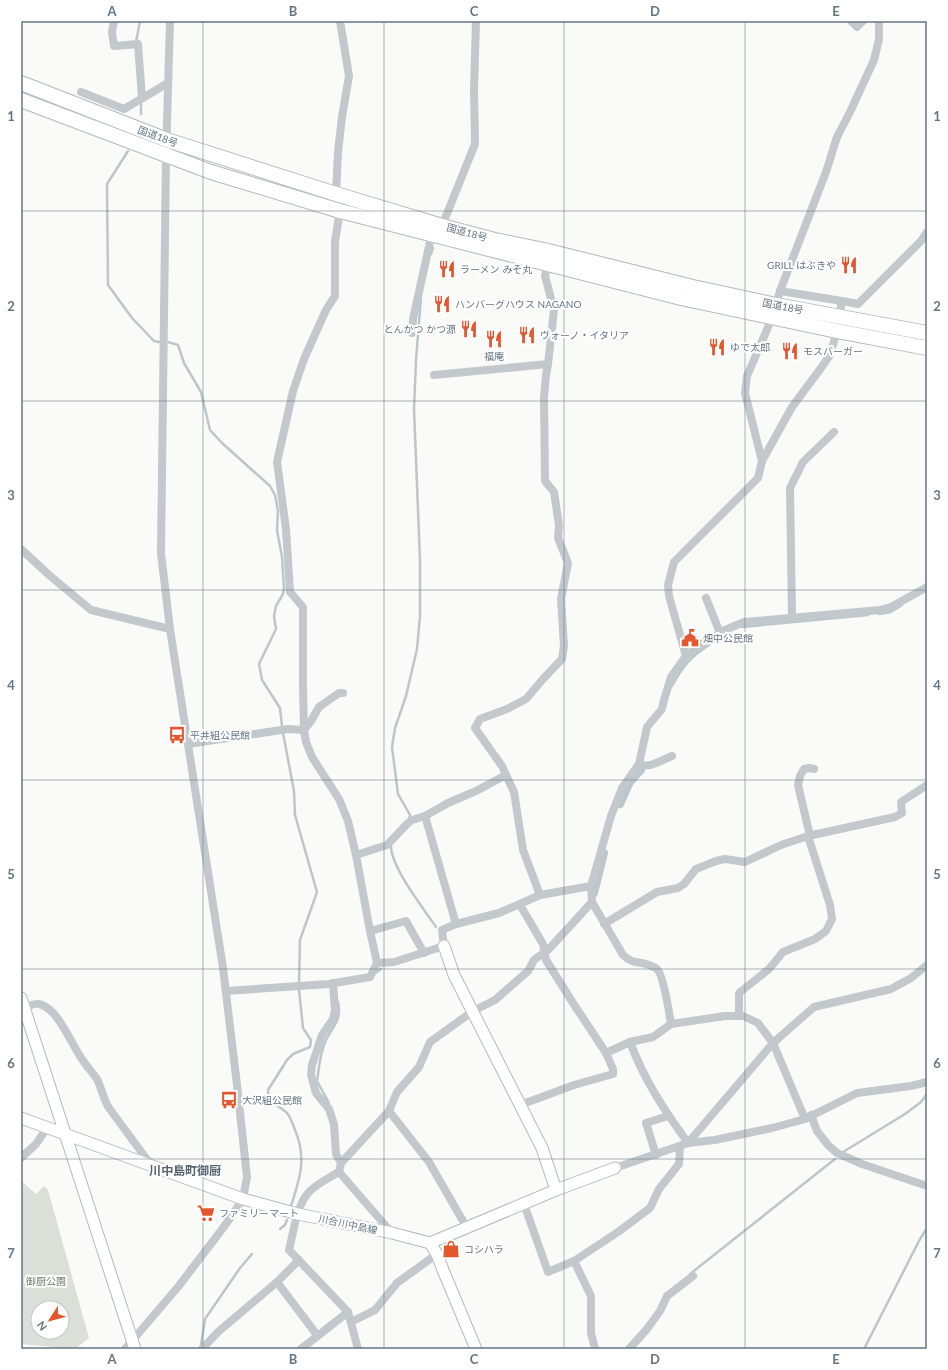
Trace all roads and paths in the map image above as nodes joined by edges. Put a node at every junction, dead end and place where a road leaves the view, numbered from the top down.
1 (114, 21) edge
2 (170, 21) edge
3 (340, 21) edge
4 (476, 21) edge
5 (851, 21) edge
6 (863, 21) edge
7 (879, 21) edge
8 (21, 83) edge
9 (168, 83) junction
10 (82, 92) dead end
11 (142, 98) junction
12 (21, 100) edge
13 (167, 140) junction
14 (166, 156) junction
15 (336, 194) junction
16 (340, 211) junction
17 (437, 229) junction
18 (927, 232) edge
19 (548, 264) junction
20 (780, 291) junction
21 (842, 301) junction
22 (774, 311) junction
23 (839, 317) junction
24 (837, 331) junction
25 (412, 333) dead end
26 (927, 333) edge
27 (927, 348) edge
28 (548, 364) junction
29 (434, 374) dead end
30 (834, 432) dead end
31 (762, 461) junction
32 (21, 549) edge
33 (927, 586) edge
34 (706, 598) dead end
35 (792, 617) junction
36 (170, 629) junction
37 (720, 633) junction
38 (686, 656) junction
39 (343, 693) dead end
40 (304, 730) junction
41 (188, 744) junction
42 (672, 756) dead end
43 (639, 764) junction
44 (814, 769) dead end
45 (506, 775) junction
46 (927, 785) edge
47 (425, 816) junction
48 (809, 836) junction
49 (356, 856) junction
50 (591, 886) junction
51 (540, 895) junction
52 (592, 902) junction
53 (520, 905) junction
54 (456, 924) junction
55 (604, 924) junction
56 (370, 931) junction
57 (444, 946) junction
58 (544, 952) junction
59 (424, 953) junction
60 (377, 963) junction
61 (927, 965) edge
62 (333, 983) junction
63 (226, 991) junction
64 (22, 1005) edge
65 (473, 1011) junction
66 (739, 1016) junction
67 (672, 1024) junction
68 (630, 1042) junction
69 (773, 1043) junction
70 (606, 1053) junction
71 (927, 1082) edge
72 (520, 1105) junction
73 (389, 1111) junction
74 (668, 1116) junction
75 (808, 1117) junction
76 (21, 1118) edge
77 (46, 1128) junction
78 (65, 1135) junction
79 (684, 1145) junction
80 (656, 1155) junction
81 (21, 1158) edge
82 (152, 1165) junction
83 (340, 1168) junction
84 (615, 1168) joint
85 (927, 1186) edge
86 (556, 1190) junction
87 (243, 1199) junction
88 (524, 1204) junction
89 (298, 1214) junction
90 (467, 1228) junction
91 (392, 1233) junction
92 (430, 1244) junction
93 (437, 1254) junction
94 (299, 1260) junction
95 (574, 1261) junction
96 (692, 1276) dead end
97 (277, 1282) junction
98 (348, 1312) junction
99 (351, 1322) junction
100 (317, 1335) junction
101 (134, 1344) edge
102 (125, 1349) edge
103 (202, 1349) edge
104 (301, 1349) edge
105 (358, 1349) edge
106 (476, 1349) edge
107 (595, 1349) edge
108 (629, 1349) edge

1 - 11 street
2 - 9 street
3 - 15 street
4 - 17 street
5 - 6 street
7 - 20 street
8 - 13 highway, 国道18号
9 - 11 street
9 - 13 street
10 - 11 street
12 - 14 highway, 国道18号
13 - 14 street
13 - 15 highway, 国道18号
14 - 16 highway, 国道18号
14 - 36 street
15 - 17 highway, 国道18号
16 - 17 highway, 国道18号
16 - 40 street
17 - 19 highway, 国道18号
17 - 22 highway, 国道18号
17 - 25 street
18 - 21 street
19 - 22 highway, 国道18号
19 - 28 street
20 - 21 street
20 - 22 street
21 - 23 street
22 - 23 highway, 国道18号
22 - 24 highway, 国道18号
22 - 31 street
23 - 26 highway, 国道18号
24 - 27 highway, 国道18号
24 - 31 street
28 - 29 street
28 - 45 street
30 - 35 street
31 - 38 street
32 - 36 street
33 - 35 street
34 - 37 street
35 - 37 street
36 - 41 street
37 - 38 street
38 - 43 street
39 - 40 street
40 - 41 street
40 - 49 street
41 - 63 street
42 - 43 street
43 - 50 street
44 - 48 street
45 - 47 street
45 - 51 street
46 - 48 street
47 - 49 street
47 - 54 street
48 - 55 street
48 - 66 street
49 - 56 street
50 - 51 street
50 - 52 street
51 - 53 street
52 - 55 street
52 - 58 street
53 - 54 street
53 - 58 street
54 - 57 street
55 - 67 street
56 - 59 street
56 - 60 street
57 - 59 street
57 - 65 street
58 - 65 street
58 - 70 street
59 - 60 street
60 - 62 street
61 - 69 street
62 - 63 street
62 - 83 street
63 - 87 street
64 - 78 street
64 - 82 street
65 - 72 street
65 - 73 street
66 - 67 street
66 - 69 street
67 - 68 street
68 - 70 street
68 - 74 street
69 - 75 street
69 - 79 street
70 - 72 street
71 - 75 street
72 - 86 street
73 - 83 street
73 - 90 street
74 - 79 street
74 - 80 street
75 - 79 street
75 - 85 street
76 - 77 street, 川合川中島線
77 - 78 street, 川合川中島線
77 - 81 street
78 - 82 street, 川合川中島線
78 - 101 street
79 - 80 street
79 - 95 street
80 - 84 street
82 - 87 street, 川合川中島線
83 - 89 street
83 - 91 street
84 - 86 street
86 - 88 street
87 - 89 street, 川合川中島線
87 - 101 street
88 - 90 street
88 - 95 street
89 - 91 street, 川合川中島線
89 - 94 street
90 - 92 street
91 - 92 street, 川合川中島線
92 - 93 street
93 - 99 street
93 - 106 street
94 - 97 street
94 - 98 street
95 - 107 street
96 - 108 street
97 - 100 street
97 - 103 street
98 - 99 street
98 - 100 street
99 - 105 street
100 - 104 street
101 - 102 street

